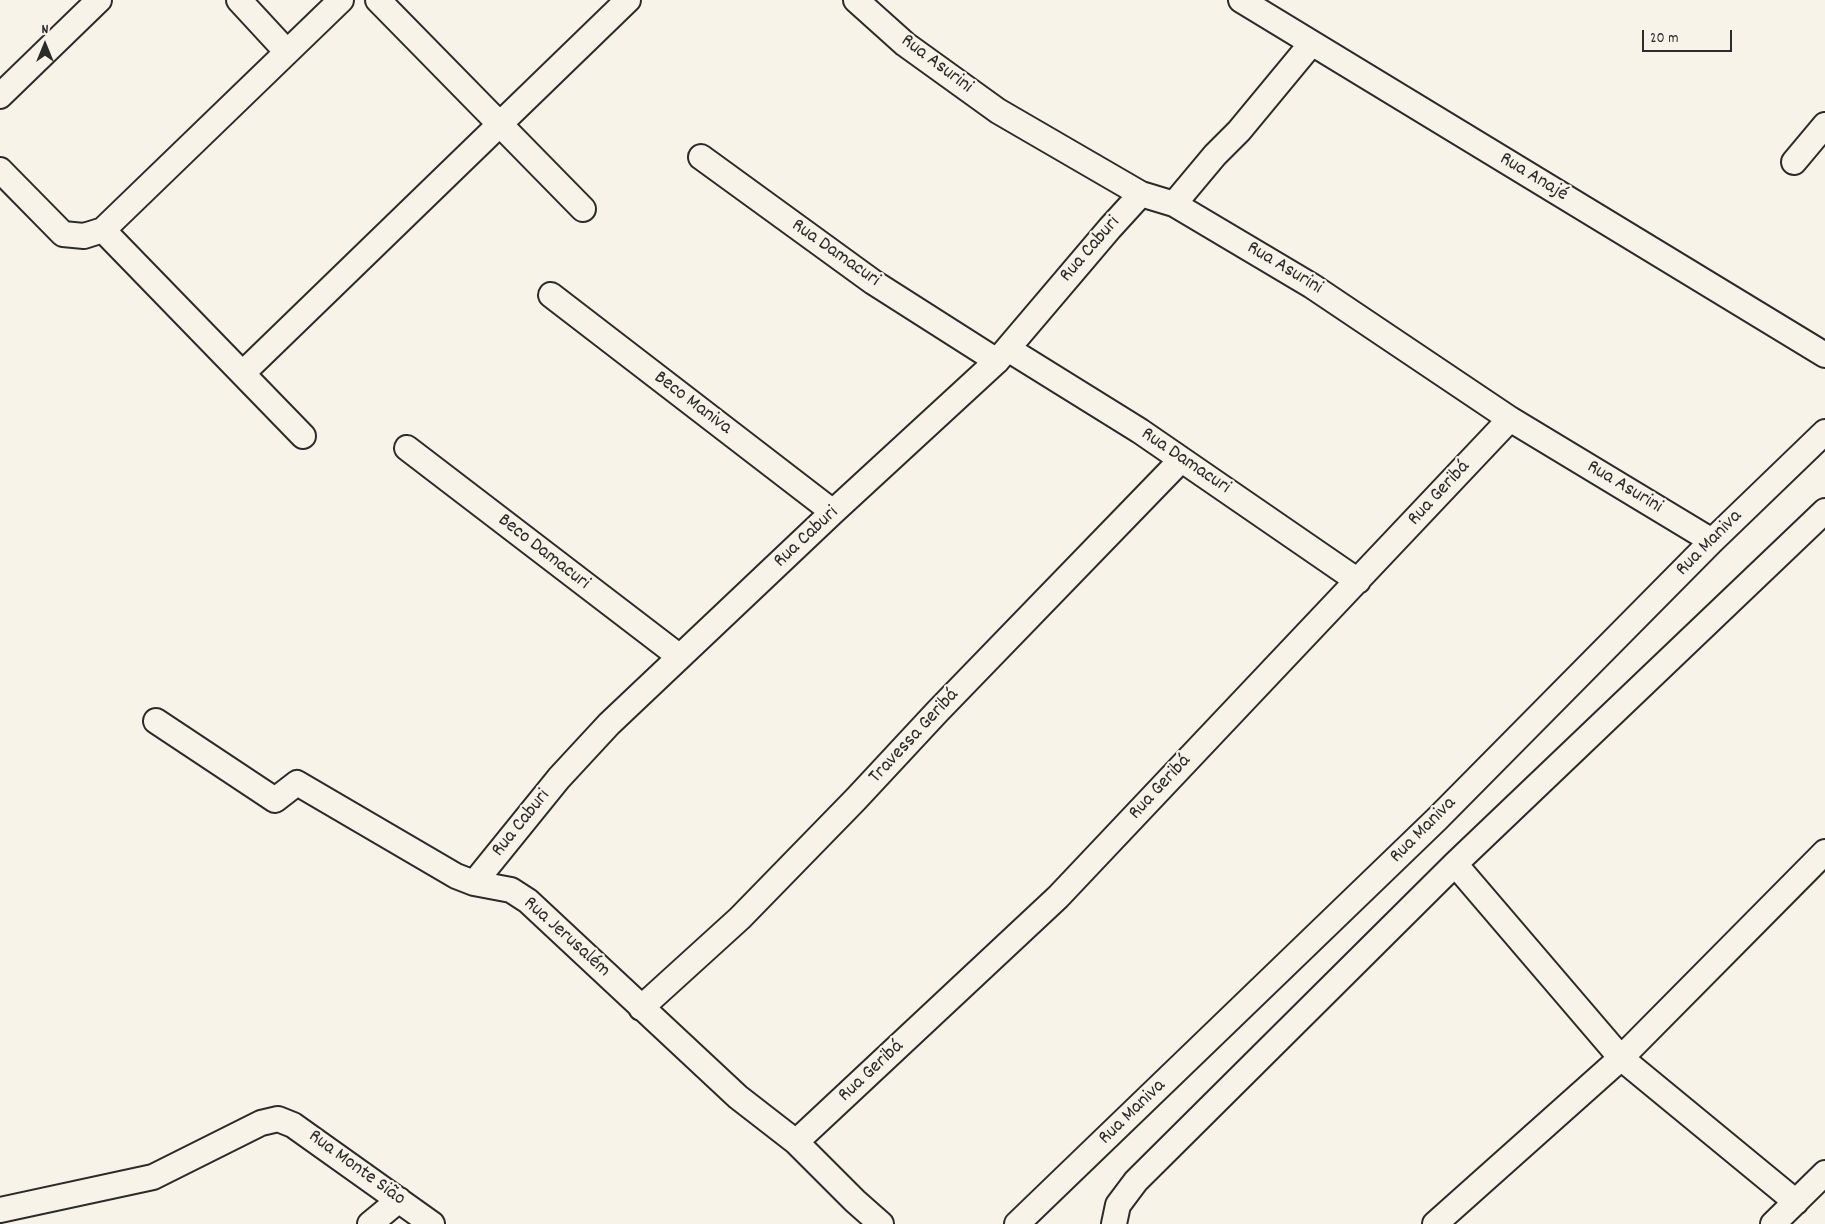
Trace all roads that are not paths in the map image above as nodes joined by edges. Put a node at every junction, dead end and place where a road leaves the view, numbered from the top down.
1 (99, 0) edge
2 (239, 0) edge
3 (341, 0) edge
4 (378, 0) edge
5 (628, 0) edge
6 (856, 0) edge
7 (1241, 0) edge
8 (1311, 44) junction
9 (288, 52) junction
10 (0, 96) edge
11 (499, 124) junction
12 (1825, 125) edge
13 (701, 157) dead end
14 (1794, 162) dead end
15 (0, 170) edge
16 (1141, 194) junction
17 (1174, 204) junction
18 (583, 209) dead end
19 (103, 230) junction
20 (551, 296) dead end
21 (1003, 355) junction
22 (1825, 355) edge
23 (243, 373) junction
24 (1510, 419) junction
25 (1825, 432) edge
26 (304, 436) dead end
27 (407, 448) dead end
28 (1181, 460) junction
29 (1825, 511) edge
30 (833, 512) junction
31 (1712, 541) junction
32 (1358, 581) junction
33 (680, 658) junction
34 (156, 721) dead end
35 (1825, 852) edge
36 (1454, 864) junction
37 (474, 883) junction
38 (642, 1008) junction
39 (1621, 1058) junction
40 (796, 1142) junction
41 (1825, 1173) edge
42 (399, 1200) junction
43 (1796, 1202) junction
44 (0, 1210) edge
45 (370, 1224) edge
46 (432, 1224) edge
47 (881, 1224) edge
48 (1017, 1224) edge
49 (1114, 1224) edge
50 (1435, 1224) edge
51 (1773, 1224) edge

1 - 10 street
2 - 9 street
3 - 9 street
4 - 11 street
5 - 11 street
6 - 16 street, Rua Asurini
7 - 8 street, Rua Anajé
8 - 17 street
8 - 22 street, Rua Anajé
9 - 19 street
11 - 18 street
11 - 23 street
12 - 14 street
13 - 21 street, Rua Damacuri
15 - 19 street
16 - 17 street, Rua Asurini
16 - 21 street, Rua Caburi
17 - 24 street, Rua Asurini
19 - 23 street
20 - 30 street, Beco Maniva
21 - 28 street, Rua Damacuri
21 - 30 street, Rua Caburi
23 - 26 street
24 - 31 street, Rua Asurini
24 - 32 street, Rua Geribá
25 - 31 street, Rua Maniva
27 - 33 street, Beco Damacuri
28 - 32 street, Rua Damacuri
28 - 38 street, Travessa Geribá
29 - 36 street
30 - 33 street, Rua Caburi
31 - 48 street, Rua Maniva
32 - 40 street, Rua Geribá
33 - 37 street, Rua Caburi
34 - 37 street, Rua Jerusalém
35 - 39 street
36 - 39 street
36 - 49 street
37 - 38 street, Rua Jerusalém
38 - 40 street, Rua Jerusalém
39 - 43 street
39 - 50 street
40 - 47 street, Rua Jerusalém
41 - 43 street
42 - 44 street, Rua Monte Sião
42 - 45 street
42 - 46 street, Rua Monte Sião
43 - 51 street

